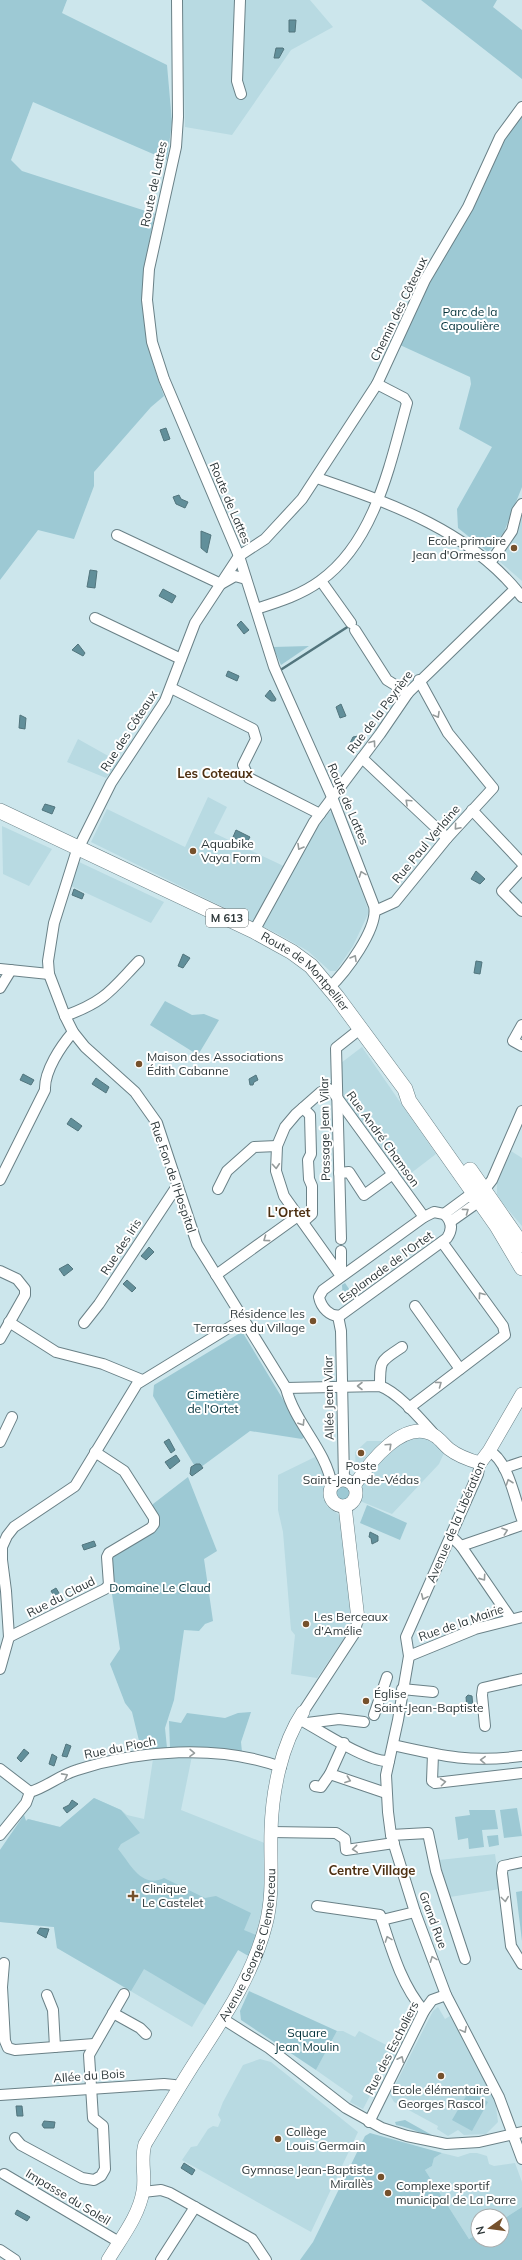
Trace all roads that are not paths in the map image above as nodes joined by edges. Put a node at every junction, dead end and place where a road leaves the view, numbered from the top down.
1 (177, 0) edge
2 (240, 0) edge
3 (241, 94) dead end
4 (522, 107) edge
5 (377, 384) junction
6 (317, 478) junction
7 (377, 500) junction
8 (522, 504) edge
9 (117, 535) dead end
10 (239, 556) junction
11 (490, 563) junction
12 (246, 579) junction
13 (321, 580) junction
14 (221, 584) junction
15 (515, 589) junction
16 (522, 597) edge
17 (256, 609) junction
18 (95, 618) dead end
19 (181, 659) junction
20 (419, 680) junction
21 (171, 688) junction
22 (408, 693) junction
23 (362, 758) junction
24 (332, 797) junction
25 (472, 810) junction
26 (0, 811) edge
27 (320, 814) junction
28 (447, 838) junction
29 (78, 849) junction
30 (522, 863) edge
31 (522, 868) edge
32 (375, 911) junction
33 (522, 912) edge
34 (254, 931) junction
35 (139, 961) dead end
36 (0, 969) edge
37 (11, 970) junction
38 (49, 974) junction
39 (0, 988) edge
40 (329, 988) junction
41 (65, 1016) junction
42 (522, 1025) edge
43 (360, 1030) junction
44 (73, 1032) junction
45 (522, 1046) edge
46 (338, 1099) junction
47 (303, 1108) junction
48 (522, 1111) edge
49 (277, 1146) junction
50 (339, 1173) junction
51 (393, 1174) junction
52 (0, 1180) edge
53 (177, 1186) junction
54 (218, 1189) dead end
55 (480, 1192) junction
56 (424, 1217) junction
57 (447, 1218) junction
58 (300, 1219) junction
59 (341, 1239) dead end
60 (442, 1242) junction
61 (522, 1245) edge
62 (341, 1251) dead end
63 (522, 1268) edge
64 (0, 1271) edge
65 (216, 1275) junction
66 (341, 1276) junction
67 (415, 1306) dead end
68 (338, 1316) junction
69 (243, 1319) junction
70 (9, 1322) junction
71 (84, 1323) dead end
72 (0, 1339) edge
73 (402, 1347) dead end
74 (460, 1369) junction
75 (142, 1380) junction
76 (380, 1386) junction
77 (342, 1387) junction
78 (286, 1388) junction
79 (522, 1394) edge
80 (409, 1408) junction
81 (12, 1417) dead end
82 (420, 1419) junction
83 (412, 1430) junction
84 (436, 1436) junction
85 (0, 1442) edge
86 (489, 1451) junction
87 (95, 1452) junction
88 (522, 1462) edge
89 (480, 1463) junction
90 (504, 1468) junction
91 (349, 1483) junction
92 (332, 1486) junction
93 (345, 1506) junction
94 (522, 1519) edge
95 (522, 1525) edge
96 (451, 1536) junction
97 (461, 1546) junction
98 (522, 1616) edge
99 (511, 1619) junction
100 (358, 1620) joint
101 (9, 1637) junction
102 (409, 1656) junction
103 (0, 1669) edge
104 (387, 1677) dead end
105 (522, 1679) edge
106 (402, 1689) junction
107 (433, 1692) dead end
108 (374, 1715) dead end
109 (303, 1718) junction
110 (364, 1722) dead end
111 (485, 1726) dead end
112 (344, 1743) junction
113 (393, 1745) junction
114 (433, 1754) junction
115 (522, 1756) edge
116 (389, 1761) junction
117 (281, 1767) junction
118 (0, 1769) edge
119 (522, 1773) edge
120 (330, 1774) junction
121 (315, 1786) dead end
122 (30, 1792) junction
123 (386, 1793) junction
124 (271, 1832) junction
125 (0, 1835) edge
126 (393, 1839) junction
127 (522, 1862) edge
128 (317, 1906) dead end
129 (415, 1912) junction
130 (382, 1920) junction
131 (466, 1959) dead end
132 (4, 1963) dead end
133 (522, 1964) edge
134 (124, 1994) dead end
135 (47, 1995) dead end
136 (446, 1995) junction
137 (424, 2011) junction
138 (113, 2013) junction
139 (223, 2019) junction
140 (146, 2034) dead end
141 (94, 2044) junction
142 (56, 2047) junction
143 (179, 2088) junction
144 (91, 2089) junction
145 (0, 2095) edge
146 (369, 2122) junction
147 (518, 2132) edge
148 (15, 2138) dead end
149 (522, 2159) edge
150 (4, 2174) dead end
151 (143, 2192) junction
152 (195, 2207) junction
153 (119, 2242) junction
154 (0, 2250) edge
155 (15, 2260) edge
156 (108, 2260) edge
157 (161, 2260) edge
158 (266, 2260) edge

1 - 10 street, Route de Lattes
2 - 3 street
4 - 5 street, Chemin des Côteaux
5 - 6 street, Chemin des Côteaux
5 - 7 street
6 - 7 street
6 - 10 street, Rue des Côteaux
7 - 11 street
7 - 13 street
8 - 11 street
9 - 14 street
10 - 12 street, Route de Lattes
10 - 14 street, Rue des Côteaux
11 - 15 street
12 - 14 street
12 - 17 street, Route de Lattes
13 - 17 street
13 - 22 street
14 - 19 street, Rue des Côteaux
15 - 16 street
15 - 20 street, Rue de la Peyrière
17 - 24 street, Route de Lattes
18 - 19 street
19 - 21 street, Rue des Côteaux
20 - 22 street, Rue de la Peyrière
20 -> 25 street, Rue Paul Verlaine
21 - 27 street
21 - 29 street, Rue des Côteaux
23 -> 22 street, Rue de la Peyrière
23 - 24 street, Rue de la Peyrière
28 -> 23 street
24 - 27 street, Rue de la Peyrière
32 -> 24 street, Route de Lattes
25 -> 28 street, Rue Paul Verlaine
25 - 30 street
26 - 29 main road, Route de Montpellier / M 613
27 -> 34 street, Rue de la Peyrière
28 - 32 street, Rue Paul Verlaine
29 - 34 main road, Route de Montpellier / M 613
29 - 38 street, Rue Fon de l'Hospital
31 - 33 street
40 -> 32 street
34 - 40 main road, Route de Montpellier / M 613
35 - 41 street
36 - 37 street
37 - 38 street
37 - 39 street
38 - 41 street, Rue Fon de l'Hospital
40 - 43 main road, Route de Montpellier / M 613
41 - 44 street, Rue Fon de l'Hospital
42 - 45 street
43 - 46 street, Passage Jean Vilar
43 - 55 main road, Route de Montpellier / M 613
44 - 52 street
44 - 53 street, Rue Fon de l'Hospital
46 - 47 street, Rue André Chamson
46 - 50 street, Passage Jean Vilar
46 - 51 street, Rue André Chamson
47 - 49 street, Rue André Chamson
47 - 58 street
48 - 55 street, Esplanade de l'Ortet
49 - 54 street
49 -> 58 street, Rue André Chamson
50 - 51 street
50 - 59 street, Passage Jean Vilar
51 - 56 street, Rue André Chamson
53 - 65 street, Rue Fon de l'Hospital
53 - 71 street, Rue des Iris
55 - 57 street, Esplanade de l'Ortet
55 - 61 main road, Route de Montpellier / M 613
55 - 63 main road, Route de Montpellier / M 613
56 - 57 street, Esplanade de l'Ortet
56 - 66 street, Esplanade de l'Ortet
57 - 60 street, Esplanade de l'Ortet
58 -> 65 street
58 - 66 street, Rue André Chamson
60 - 68 street, Esplanade de l'Ortet
74 -> 60 street
62 - 66 street
64 - 70 street
65 - 69 street, Rue Fon de l'Hospital
66 - 68 street, Esplanade de l'Ortet
67 - 74 street
68 - 77 street, Allée Jean Vilar
69 - 75 street
69 - 78 street, Rue Fon de l'Hospital
70 - 72 street
70 - 75 street
73 - 76 street
80 -> 74 street
75 - 87 street
76 -> 77 street
76 - 80 street
77 - 78 street
77 - 91 street, Allée Jean Vilar
78 -> 92 street, Rue Fon de l'Hospital
79 - 86 street, Avenue de la Libération
80 - 82 street
81 - 85 street
82 - 83 street
82 - 84 street
83 - 84 street
91 -> 83 street
84 - 89 street
86 - 89 street, Avenue de la Libération
86 - 90 street
87 - 101 street
87 - 101 street, Rue du Claud
88 - 90 street
89 - 96 street, Avenue de la Libération
94 -> 90 street
91 - 92 street
91 - 93 street
92 - 93 street
93 - 100 street
97 -> 95 street
96 - 97 street
96 -> 102 street, Avenue de la Libération
97 -> 99 street
98 - 99 street, Rue de la Mairie
99 - 102 street, Rue de la Mairie
100 - 109 street, Avenue Georges Clemenceau
101 - 103 street
102 - 106 street, Grand Rue
104 - 108 street
105 - 111 street
106 - 107 street
106 - 113 street, Grand Rue
109 - 110 street
109 - 112 street
109 - 117 street, Avenue Georges Clemenceau
112 - 116 street
112 - 120 street
113 - 114 street
113 - 116 street, Grand Rue
115 -> 114 street
114 -> 119 street
116 - 123 street, Grand Rue
122 -> 117 street, Rue du Pioch
117 - 124 street, Avenue Georges Clemenceau
118 - 122 street
120 - 121 street
120 -> 123 street
122 - 125 street
123 - 126 street, Grand Rue
126 -> 124 street
124 - 139 street, Avenue Georges Clemenceau
126 - 129 street, Grand Rue
126 - 131 street
127 -> 133 street
128 - 130 street
129 - 130 street
136 -> 129 street, Grand Rue
137 -> 130 street
132 - 142 street
134 - 138 street
135 - 142 street
136 - 137 street, Rue des Escholiers
136 -> 147 street, Grand Rue
146 -> 137 street, Rue des Escholiers
138 - 140 street
138 - 141 street
139 - 143 street, Avenue Georges Clemenceau
139 - 146 street
141 - 142 street
141 - 144 street
143 - 144 street, Allée du Bois
143 - 151 street, Avenue Georges Clemenceau
144 - 145 street, Allée du Bois
144 - 148 street
146 - 147 street
147 - 149 street, Grand Rue
150 - 153 street, Impasse du Soleil
151 - 152 street
151 - 153 street, Avenue Georges Clemenceau
152 - 157 street
152 - 158 street
153 - 156 street, Avenue Georges Clemenceau
154 - 155 street

